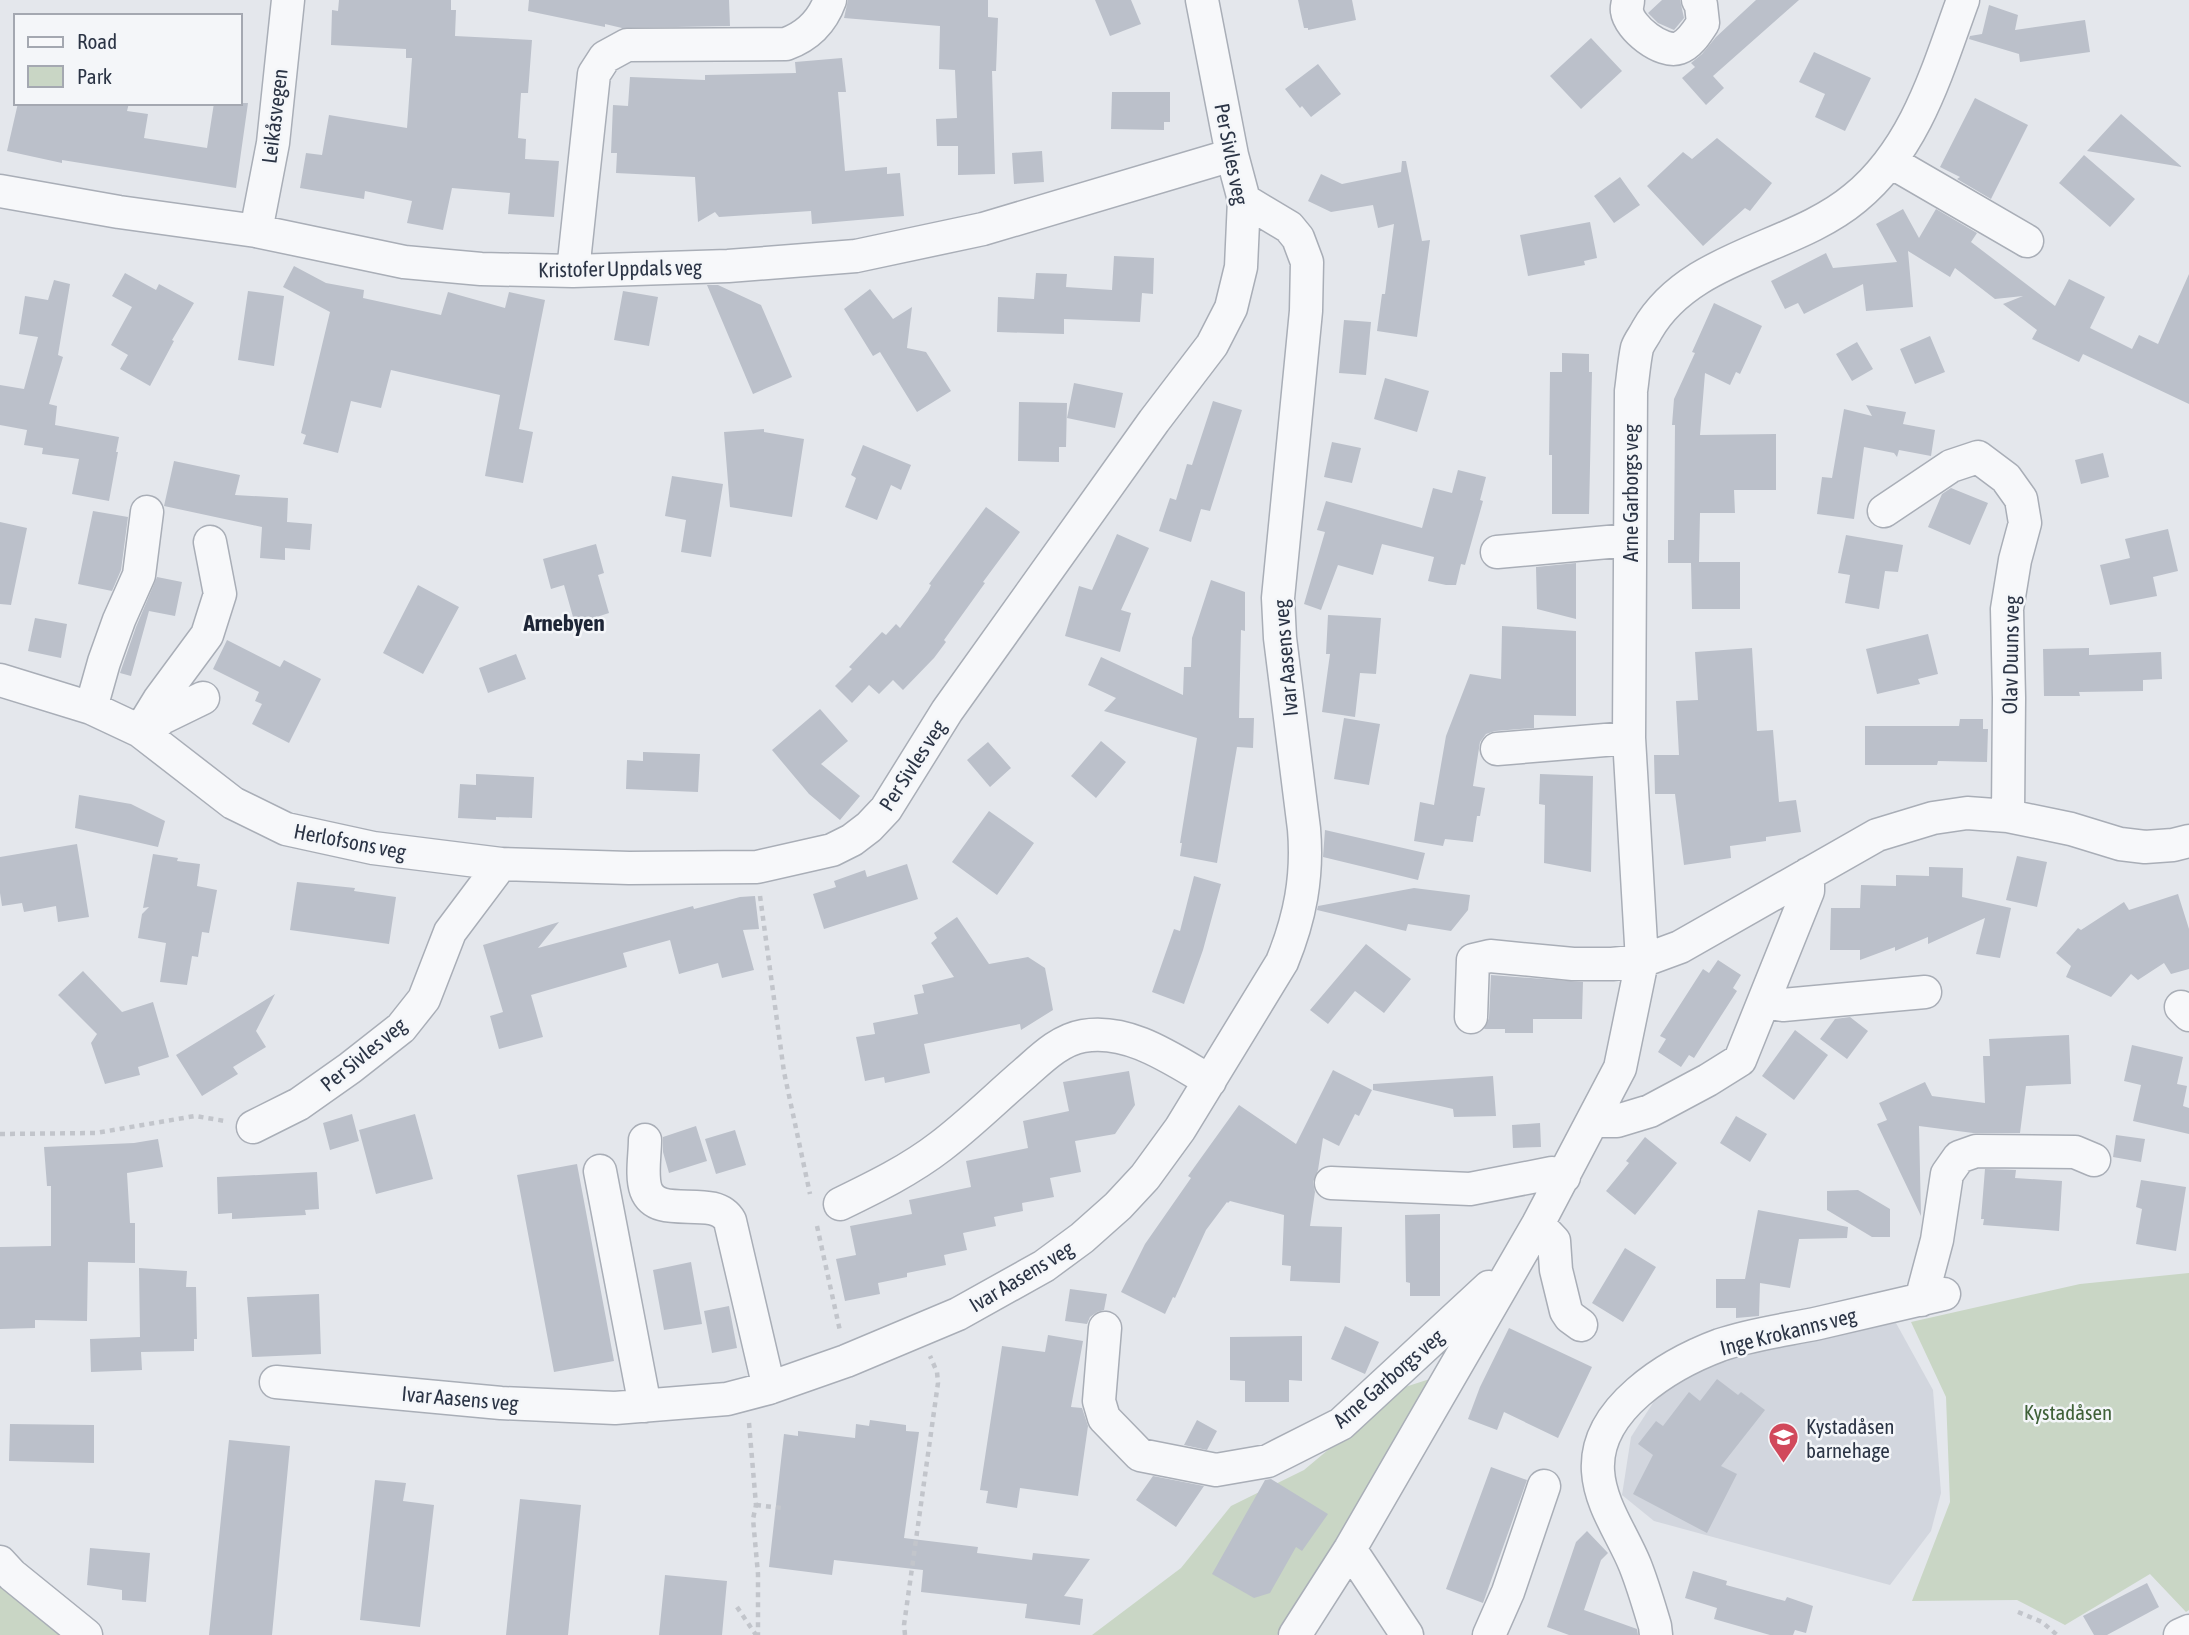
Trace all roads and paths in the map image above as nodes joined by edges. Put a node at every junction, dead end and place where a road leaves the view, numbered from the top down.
1 (288, 0) edge
2 (830, 0) edge
3 (1202, 0) edge
4 (1628, 0) edge
5 (1698, 0) edge
6 (1964, 0) edge
7 (1232, 155) junction
8 (1891, 162) junction
9 (0, 191) edge
10 (1244, 200) junction
11 (256, 231) junction
12 (2027, 241) dead end
13 (573, 271) junction
14 (1884, 511) dead end
15 (147, 512) dead end
16 (1630, 540) junction
17 (210, 542) dead end
18 (1497, 552) dead end
19 (0, 680) edge
20 (203, 698) dead end
21 (91, 708) junction
22 (142, 733) junction
23 (1629, 738) junction
24 (1497, 750) dead end
25 (2008, 816) junction
26 (2189, 841) edge
27 (500, 864) junction
28 (757, 867) junction
29 (1808, 874) junction
30 (1642, 961) junction
31 (1925, 992) dead end
32 (1764, 1002) junction
33 (1471, 1017) dead end
34 (1210, 1081) junction
35 (1594, 1121) junction
36 (253, 1127) joint
37 (0, 1134) edge
38 (645, 1140) dead end
39 (2094, 1160) dead end
40 (600, 1171) dead end
41 (1564, 1177) junction
42 (1331, 1183) dead end
43 (822, 1208) junction
44 (1538, 1224) junction
45 (1513, 1265) junction
46 (1581, 1325) dead end
47 (1105, 1328) dead end
48 (918, 1330) junction
49 (846, 1361) junction
50 (276, 1382) dead end
51 (757, 1391) junction
52 (645, 1406) junction
53 (1544, 1486) dead end
54 (756, 1505) junction
55 (782, 1508) dead end
56 (1350, 1549) junction
57 (0, 1562) edge
58 (737, 1607) dead end
59 (2018, 1612) dead end
60 (2189, 1631) edge
61 (86, 1635) edge
62 (757, 1635) edge
63 (905, 1635) edge
64 (1295, 1635) edge
65 (1407, 1635) edge
66 (1489, 1635) edge
67 (1656, 1635) edge
68 (2057, 1635) edge
69 (2180, 1635) edge

1 - 11 street, Leikåsvegen
2 - 13 street
3 - 7 street, Per Sivles veg
4 - 5 street
6 - 8 street, Arne Garborgs veg
7 - 10 street, Per Sivles veg
7 - 13 street, Kristofer Uppdals veg
8 - 12 street
8 - 16 street, Arne Garborgs veg
9 - 11 street, Kristofer Uppdals veg
10 - 28 street, Per Sivles veg
10 - 34 street, Ivar Aasens veg
11 - 13 street, Kristofer Uppdals veg
14 - 25 street, Olav Duuns veg
15 - 21 street
16 - 18 street
16 - 23 street, Arne Garborgs veg
17 - 22 street
19 - 21 street, Herlofsons veg
20 - 22 street
21 - 22 street, Herlofsons veg
22 - 27 street, Herlofsons veg
23 - 24 street
23 - 30 street, Arne Garborgs veg
25 - 26 street
25 - 29 street
27 - 28 street, Per Sivles veg
27 - 36 street, Per Sivles veg
28 - 43 path
29 - 30 street
29 - 32 street
30 - 33 street
30 - 35 street, Arne Garborgs veg
31 - 32 street
32 - 35 street
34 - 43 street
34 - 48 street, Ivar Aasens veg
35 - 41 street, Arne Garborgs veg
36 - 37 path
38 - 51 street
39 - 67 street, Inge Krokanns veg
40 - 52 street
41 - 42 street
41 - 44 street, Arne Garborgs veg
43 - 49 path
44 - 45 street, Arne Garborgs veg
44 - 46 street
45 - 47 street, Arne Garborgs veg
45 - 56 street, Arne Garborgs veg
48 - 49 street, Ivar Aasens veg
48 - 63 path
49 - 51 street, Ivar Aasens veg
50 - 52 street, Ivar Aasens veg
51 - 52 street, Ivar Aasens veg
51 - 54 path
53 - 66 street
54 - 55 path
54 - 62 path
56 - 64 street, Arne Garborgs veg
56 - 65 street
57 - 61 street
58 - 62 path
59 - 68 path
60 - 69 street

